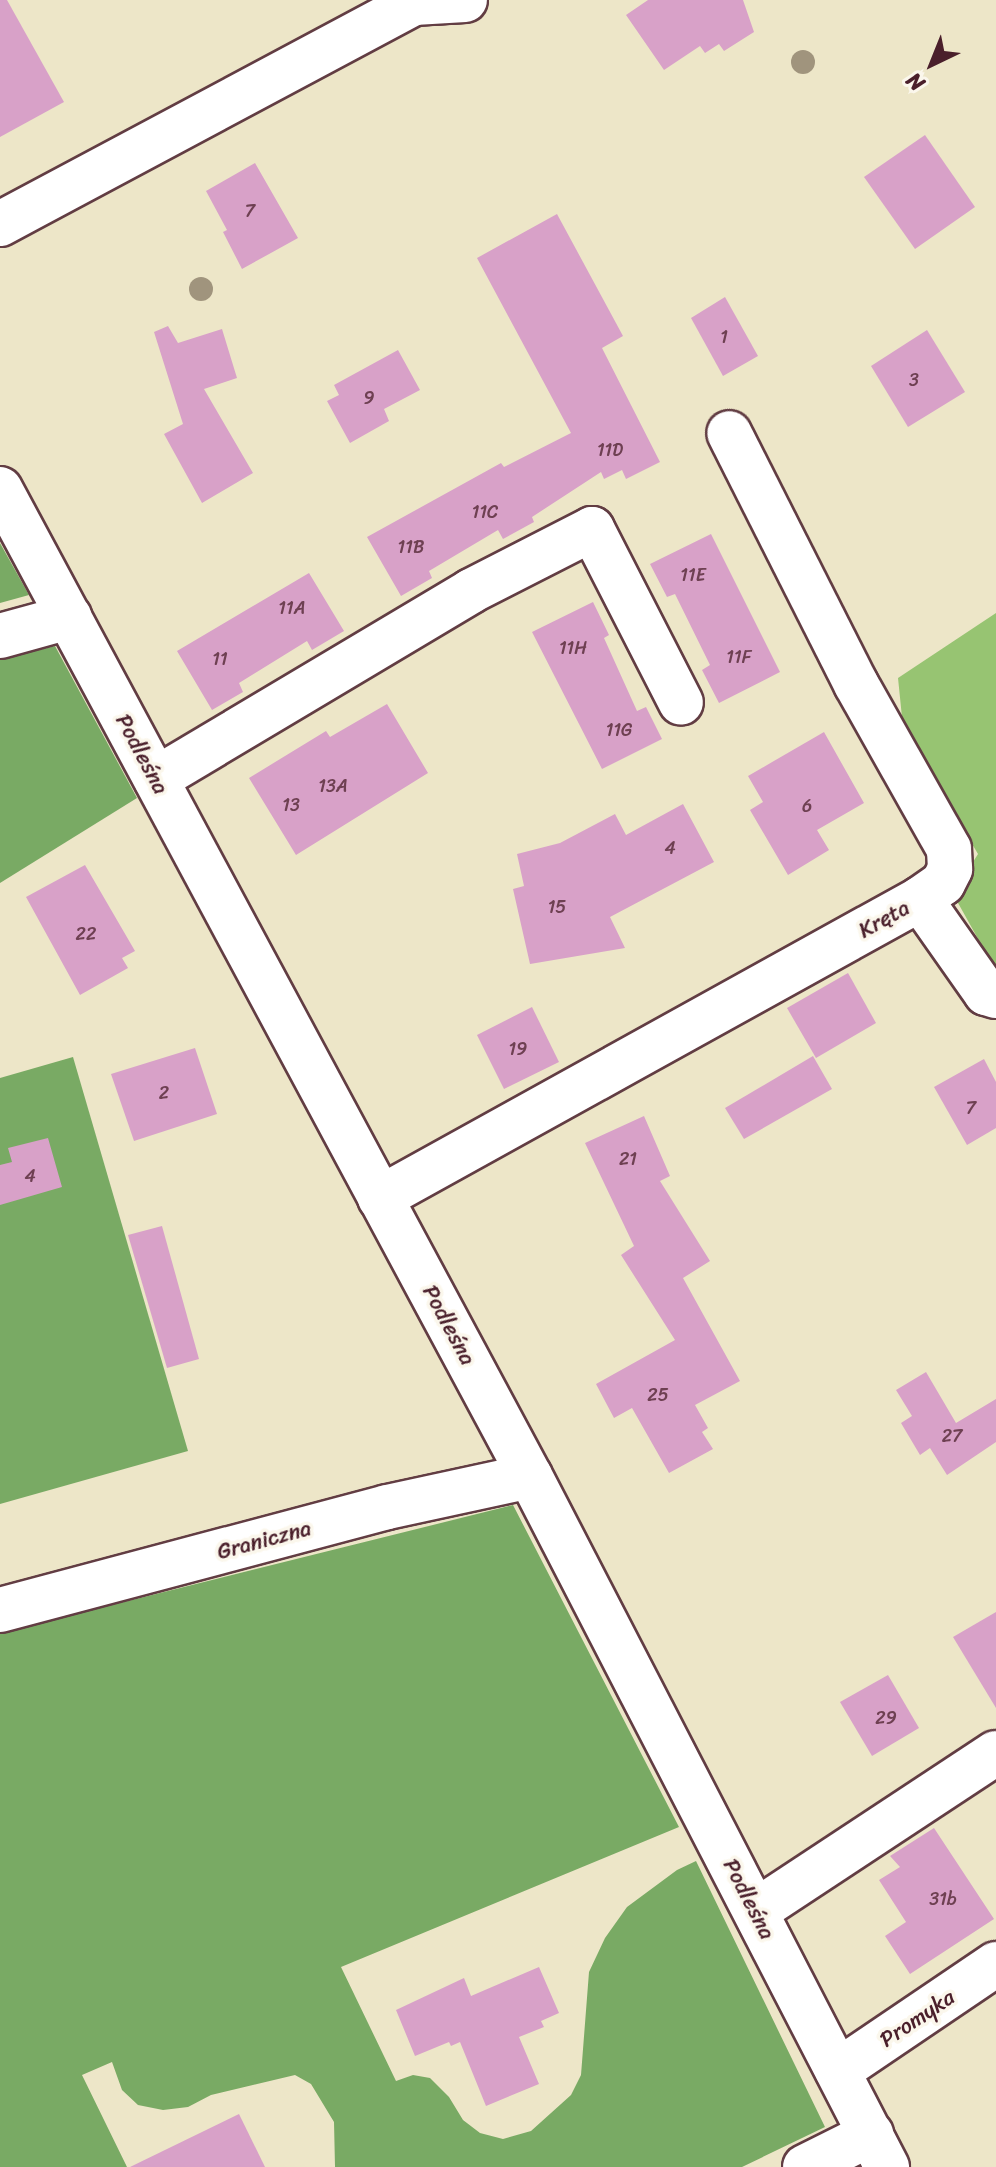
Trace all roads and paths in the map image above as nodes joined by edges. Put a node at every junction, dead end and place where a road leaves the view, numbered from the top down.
1 (465, 0) edge
2 (0, 224) edge
3 (729, 433) dead end
4 (0, 489) edge
5 (69, 617) junction
6 (0, 636) edge
7 (681, 703) dead end
8 (156, 779) junction
9 (920, 899) junction
10 (996, 996) edge
11 (380, 1198) junction
12 (530, 1476) junction
13 (0, 1610) edge
14 (996, 1753) edge
15 (756, 1911) junction
16 (996, 1964) edge
17 (838, 2071) junction
18 (879, 2151) edge
19 (805, 2167) edge

1 - 2 street
3 - 9 street, Kręta
4 - 5 street, Podleśna
5 - 6 street
5 - 8 street, Podleśna
7 - 8 street
8 - 11 street, Podleśna
9 - 10 street
9 - 11 street, Kręta
11 - 12 street, Podleśna
12 - 13 street, Graniczna
12 - 15 street, Podleśna
14 - 15 street
15 - 17 street, Podleśna
16 - 17 street, Promyka
17 - 18 street, Podleśna
18 - 19 street

